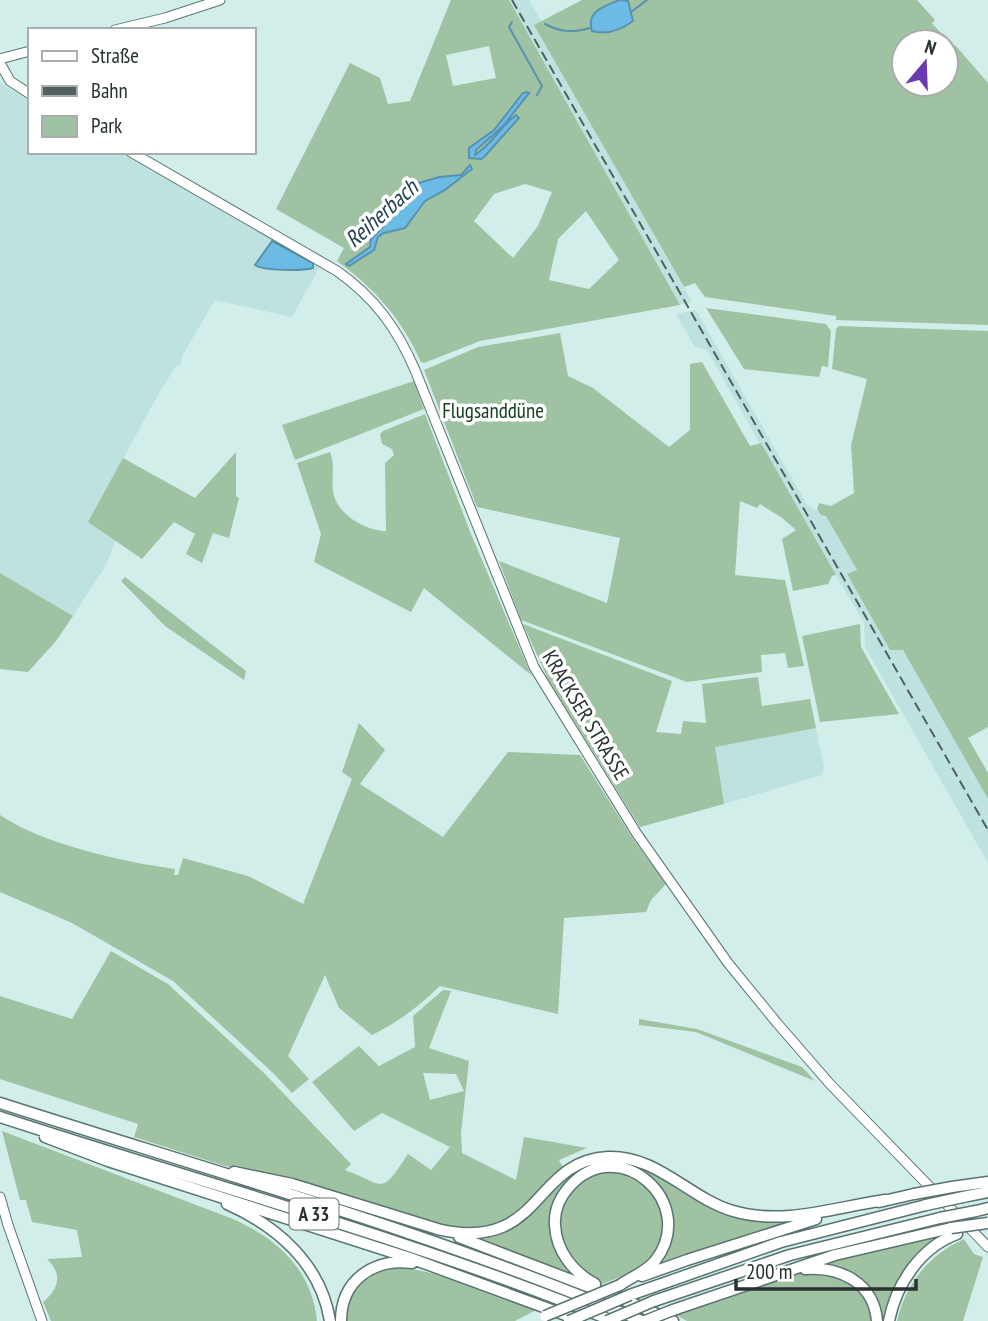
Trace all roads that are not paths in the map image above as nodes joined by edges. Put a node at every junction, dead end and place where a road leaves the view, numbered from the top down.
1 (220, 0) edge
2 (123, 28) edge
3 (28, 52) edge
4 (0, 61) edge
5 (28, 93) edge
6 (134, 154) edge
7 (0, 1103) edge
8 (6, 1119) edge
9 (187, 1163) junction
10 (988, 1181) edge
11 (179, 1183) junction
12 (988, 1192) edge
13 (0, 1197) edge
14 (885, 1200) junction
15 (988, 1208) edge
16 (988, 1223) edge
17 (437, 1229) junction
18 (954, 1231) junction
19 (988, 1247) edge
20 (432, 1267) junction
21 (785, 1272) junction
22 (620, 1285) junction
23 (632, 1299) junction
24 (673, 1315) edge
25 (540, 1319) edge
26 (43, 1321) edge
27 (330, 1321) edge
28 (341, 1321) edge
29 (569, 1321) edge
30 (581, 1321) edge
31 (607, 1321) edge
32 (613, 1321) edge
33 (644, 1321) edge
34 (877, 1321) edge
35 (889, 1321) edge

1 - 2 street
3 - 4 street
4 - 5 street
6 - 19 street, KRACKSER STRASSE
7 - 9 highway, A 33
8 - 11 highway
8 - 32 highway, A 33
9 - 17 highway
9 - 33 highway, A 33
10 - 14 highway, bridge
11 - 20 highway
11 - 27 highway
12 - 23 highway, bridge
13 - 26 street
14 - 17 highway
14 - 22 highway
15 - 31 highway, bridge
16 - 18 highway, bridge
17 - 23 highway
18 - 21 highway
18 - 35 highway
20 - 28 highway
20 - 30 highway
21 - 24 highway
21 - 34 highway
22 - 23 highway
22 - 25 highway, bridge
23 - 24 highway
23 - 29 highway, bridge
24 - 33 highway, bridge

